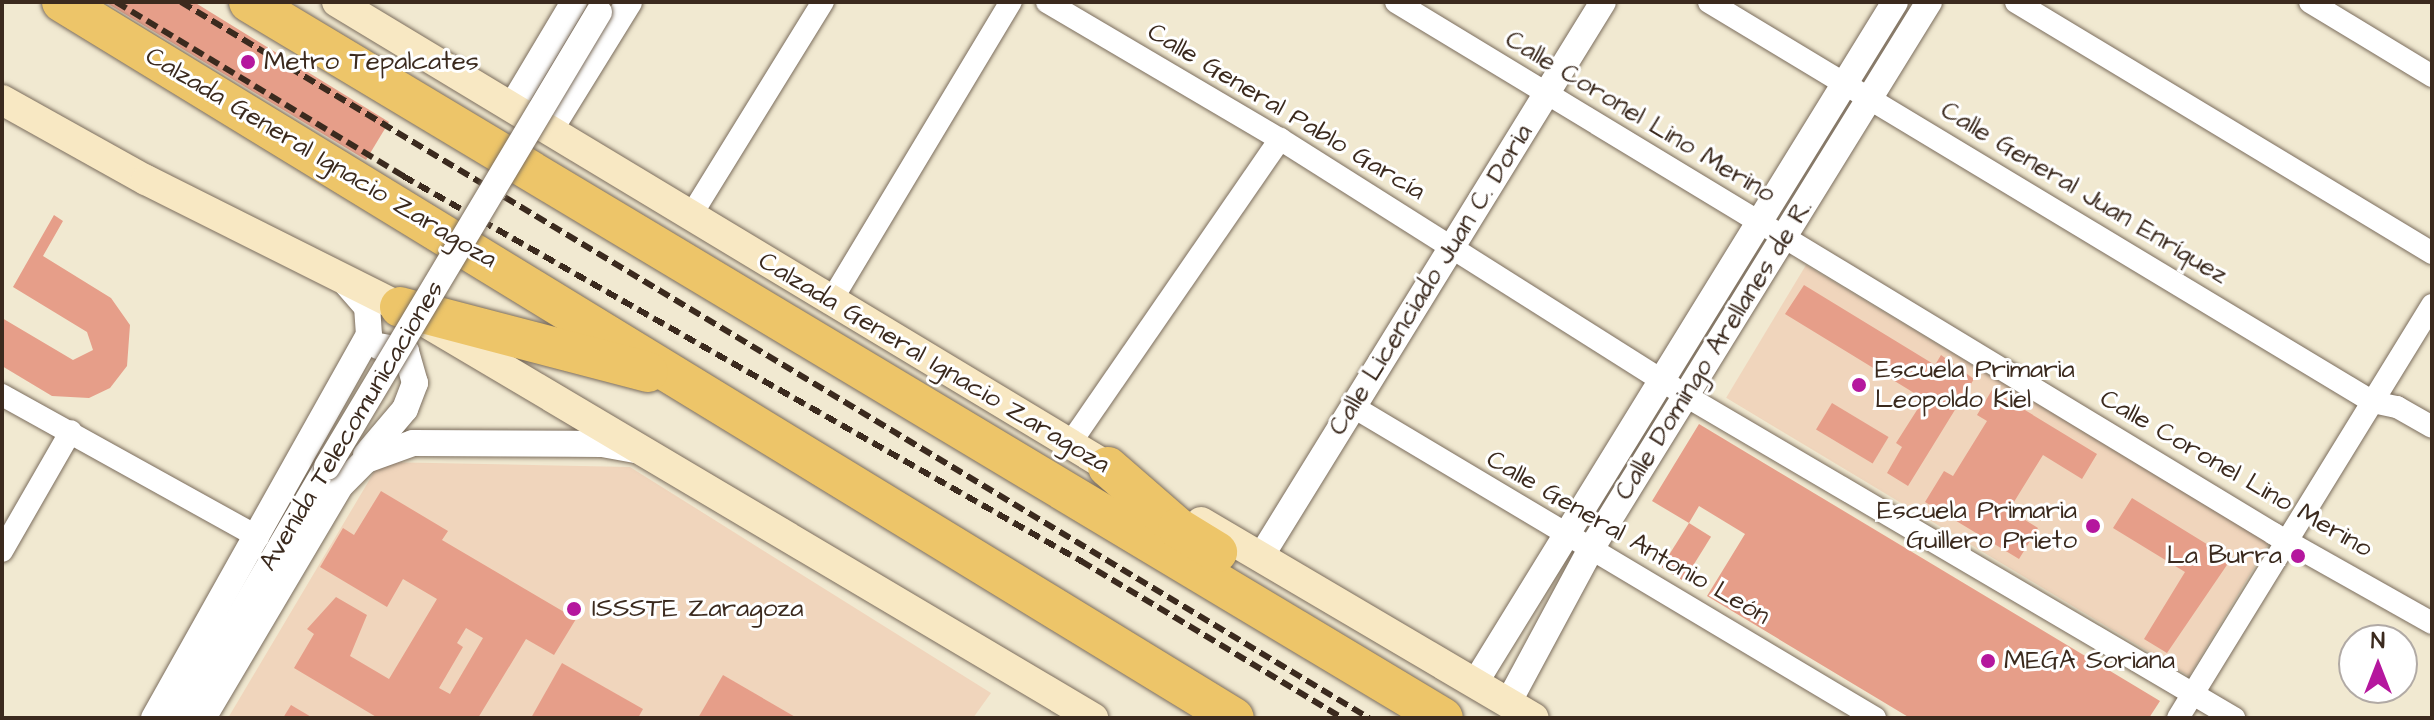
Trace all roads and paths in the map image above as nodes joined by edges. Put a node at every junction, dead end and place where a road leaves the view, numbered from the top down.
1 (62, 2) edge
2 (249, 2) edge
3 (574, 2) edge
4 (629, 2) edge
5 (823, 2) edge
6 (1011, 2) edge
7 (1047, 2) edge
8 (1396, 2) edge
9 (1603, 2) edge
10 (1709, 2) edge
11 (1895, 2) edge
12 (1929, 2) edge
13 (2016, 2) edge
14 (2310, 2) edge
15 (347, 4) edge
16 (602, 7) edge
17 (553, 37) junction
18 (593, 60) junction
19 (2432, 76) edge
20 (1846, 83) junction
21 (1546, 93) junction
22 (1873, 97) junction
23 (2, 100) edge
24 (512, 106) junction
25 (550, 130) junction
26 (1280, 139) junction
27 (690, 217) junction
28 (1758, 220) junction
29 (1783, 238) junction
30 (1454, 247) junction
31 (2432, 253) edge
32 (339, 275) junction
33 (831, 301) junction
34 (2432, 305) edge
35 (400, 307) junction
36 (358, 358) junction
37 (1663, 380) junction
38 (707, 391) junction
39 (2, 395) edge
40 (1686, 396) junction
41 (2373, 402) junction
42 (1352, 406) junction
43 (2432, 427) edge
44 (71, 431) junction
45 (1069, 445) junction
46 (649, 455) junction
47 (356, 467) junction
48 (1108, 467) junction
49 (258, 537) junction
50 (2287, 541) junction
51 (1580, 543) junction
52 (2, 551) edge
53 (1260, 558) junction
54 (2432, 623) edge
55 (1505, 640) junction
56 (1533, 654) junction
57 (1475, 683) junction
58 (1387, 685) junction
59 (2193, 695) junction
60 (1521, 710) edge
61 (154, 718) edge
62 (180, 718) edge
63 (203, 718) edge
64 (1093, 718) edge
65 (1234, 718) edge
66 (1443, 718) edge
67 (1875, 718) edge
68 (2178, 718) edge
69 (2234, 718) edge

1 - 38 highway, Calzada General Ignacio Zaragoza
2 - 58 highway, Calzada General Ignacio Zaragoza
3 - 17 street
4 - 18 street
5 - 27 street
6 - 33 street
7 - 26 street, Calle General Pablo García
8 - 21 street, Calle Coronel Lino Merino
9 - 21 street, Calle Licenciado Juan C. Doria
10 - 20 street, Calle General Juan Enríquez
11 - 20 street, Calle Domingo Arellanes de R.
12 - 22 street, Calle Domingo Arellanes de R.
13 - 31 street
14 - 19 street
15 - 24 main road, Calzada General Ignacio Zaragoza
16 - 62 street, Avenida Telecomunicaciones, bridge
17 - 18 street
17 - 24 street
18 - 25 street
20 - 22 street, Calle General Juan Enríquez
20 - 28 street, Calle Domingo Arellanes de R.
21 - 28 street, Calle Coronel Lino Merino
21 - 30 street, Calle Licenciado Juan C. Doria
22 - 29 street, Calle Domingo Arellanes de R.
22 - 41 street, Calle General Juan Enríquez
23 - 32 main road
24 - 25 main road, Calzada General Ignacio Zaragoza
25 - 27 main road, Calzada General Ignacio Zaragoza
26 - 30 street, Calle General Pablo García
26 - 45 street
27 - 33 main road, Calzada General Ignacio Zaragoza
28 - 29 street, Calle Coronel Lino Merino
28 - 37 street, Calle Domingo Arellanes de R.
29 - 40 street, Calle Domingo Arellanes de R.
29 - 50 street, Calle Coronel Lino Merino
30 - 37 street, Calle General Pablo García
30 - 42 street, Calle Licenciado Juan C. Doria
32 - 35 main road
32 - 36 street, Avenida Telecomunicaciones
33 - 45 main road, Calzada General Ignacio Zaragoza
34 - 41 street
35 - 38 highway
35 - 46 main road
36 - 47 street
36 - 49 street, Avenida Telecomunicaciones
37 - 40 street, Calle General Pablo García
37 - 51 street, Calle Domingo Arellanes de R.
38 - 65 highway, Calzada General Ignacio Zaragoza
39 - 44 street
40 - 51 street, Calle Domingo Arellanes de R.
40 - 59 street, Calle General Pablo García
41 - 43 street, Calle General Juan Enríquez
41 - 50 street
42 - 51 street, Calle General Antonio León
42 - 53 street, Calle Licenciado Juan C. Doria
44 - 49 street
44 - 52 street
45 - 48 main road, Calzada General Ignacio Zaragoza
46 - 47 street, Avenida Telecomunicaciones
46 - 64 main road
47 - 63 street, Avenida Telecomunicaciones
48 - 53 main road, Calzada General Ignacio Zaragoza
48 - 58 highway
49 - 61 street, Avenida Telecomunicaciones
50 - 54 street, Calle Coronel Lino Merino
50 - 59 street
51 - 55 street, Calle Domingo Arellanes de R.
51 - 56 street, Calle Domingo Arellanes de R.
51 - 67 street, Calle General Antonio León
53 - 57 main road, Calzada General Ignacio Zaragoza
55 - 56 street
55 - 57 street, Calle Domingo Arellanes de R.
56 - 60 street, Calle Domingo Arellanes de R.
57 - 60 main road, Calzada General Ignacio Zaragoza
58 - 66 highway, Calzada General Ignacio Zaragoza
59 - 68 street
59 - 69 street, Calle General Pablo García

